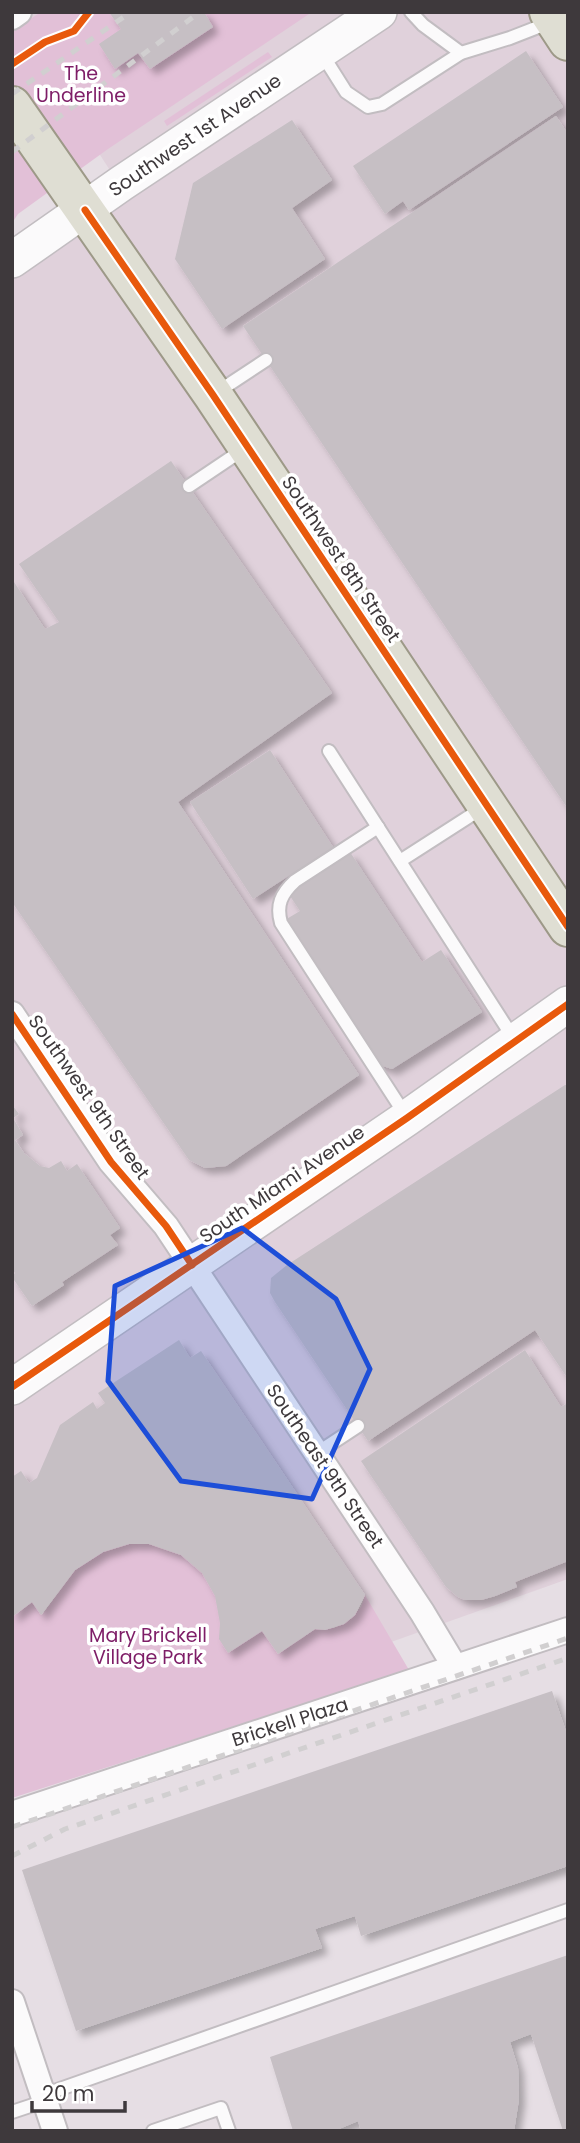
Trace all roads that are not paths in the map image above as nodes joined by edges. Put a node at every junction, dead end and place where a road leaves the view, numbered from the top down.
1 (19, 12) edge
2 (379, 12) edge
3 (411, 12) edge
4 (12, 17) edge
5 (557, 25) edge
6 (320, 51) junction
7 (461, 52) junction
8 (12, 106) edge
9 (85, 210) junction
10 (12, 260) edge
11 (266, 360) dead end
12 (213, 396) junction
13 (247, 447) junction
14 (189, 486) dead end
15 (329, 751) dead end
16 (487, 805) junction
17 (378, 827) junction
18 (400, 861) junction
19 (568, 927) edge
20 (568, 1004) edge
21 (12, 1014) edge
22 (514, 1040) junction
23 (407, 1118) junction
24 (192, 1265) junction
25 (12, 1387) edge
26 (358, 1426) dead end
27 (317, 1453) junction
28 (568, 1630) edge
29 (455, 1667) junction
30 (12, 1814) edge
31 (568, 1910) edge
32 (12, 2002) edge
33 (44, 2098) junction
34 (12, 2112) edge
35 (55, 2131) edge
36 (153, 2131) edge
37 (229, 2131) edge

1 - 4 street
2 - 6 main road, Southwest 1st Avenue
3 - 7 lane
5 - 7 lane
6 - 7 lane
6 - 9 main road, Southwest 1st Avenue
8 - 9 main road, Southwest 8th Street
9 - 10 main road, Southwest 1st Avenue
9 - 12 main road, Southwest 8th Street
11 - 12 lane
12 - 13 main road, Southwest 8th Street
13 - 14 lane
13 - 16 main road, Southwest 8th Street
15 - 17 lane
16 - 18 lane
16 - 19 main road, Southwest 8th Street
17 - 18 lane
17 - 23 lane
18 - 22 lane
20 - 22 main road, South Miami Avenue
21 - 24 street, Southwest 9th Street
22 - 23 main road, South Miami Avenue
23 - 24 main road, South Miami Avenue
24 - 25 main road, South Miami Avenue
24 - 27 street, Southeast 9th Street
26 - 27 lane
27 - 29 street, Southeast 9th Street
28 - 29 street, Brickell Plaza
29 - 30 street, Brickell Plaza
31 - 33 lane
32 - 33 street
33 - 34 lane
33 - 35 street
36 - 37 lane

